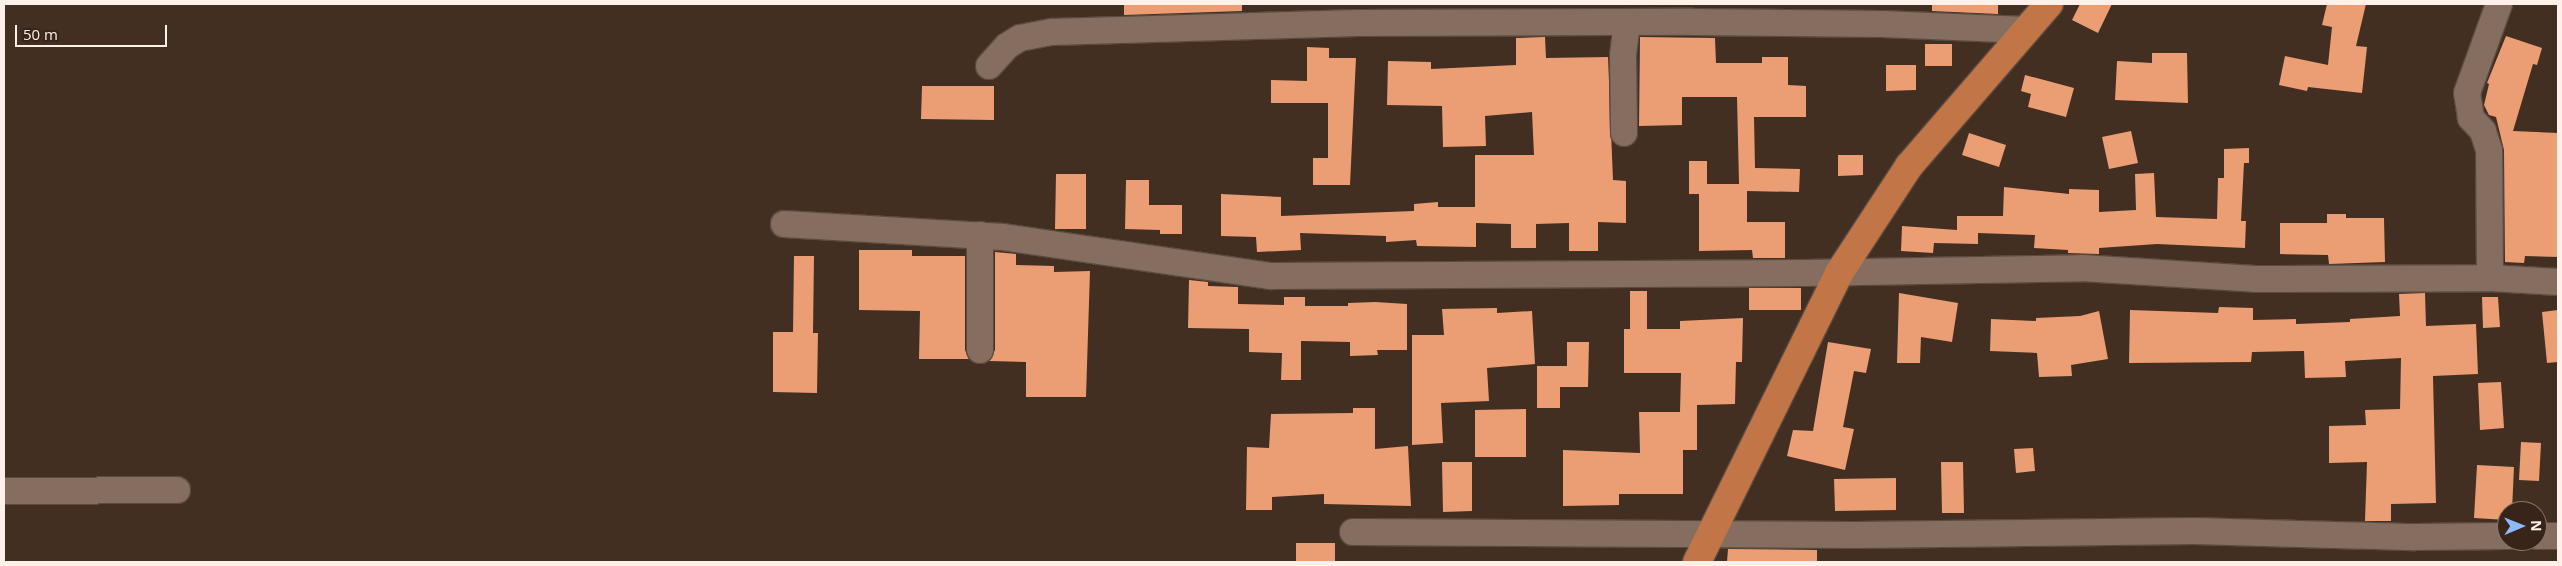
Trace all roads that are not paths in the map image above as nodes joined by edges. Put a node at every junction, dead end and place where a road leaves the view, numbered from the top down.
1 (1261, 4) edge
2 (2049, 4) edge
3 (2499, 4) edge
4 (1692, 13) edge
5 (1384, 14) edge
6 (1883, 14) edge
7 (1627, 22) junction
8 (1275, 26) junction
9 (2028, 30) junction
10 (989, 66) dead end
11 (1624, 133) dead end
12 (784, 224) dead end
13 (980, 235) junction
14 (1839, 273) junction
15 (2490, 278) junction
16 (2558, 282) edge
17 (980, 350) dead end
18 (177, 490) dead end
19 (4, 491) edge
20 (1353, 532) dead end
21 (1712, 535) junction
22 (2497, 536) edge
23 (1698, 562) edge

1 - 8 street
2 - 9 main road
3 - 15 street
4 - 6 street
4 - 7 street
5 - 7 street
5 - 8 street
6 - 9 street
7 - 11 street
8 - 10 street
9 - 14 main road
12 - 13 street
13 - 14 street
13 - 17 street
14 - 15 street
14 - 21 main road
15 - 16 street
18 - 19 street
20 - 21 street
21 - 22 street
21 - 23 main road

